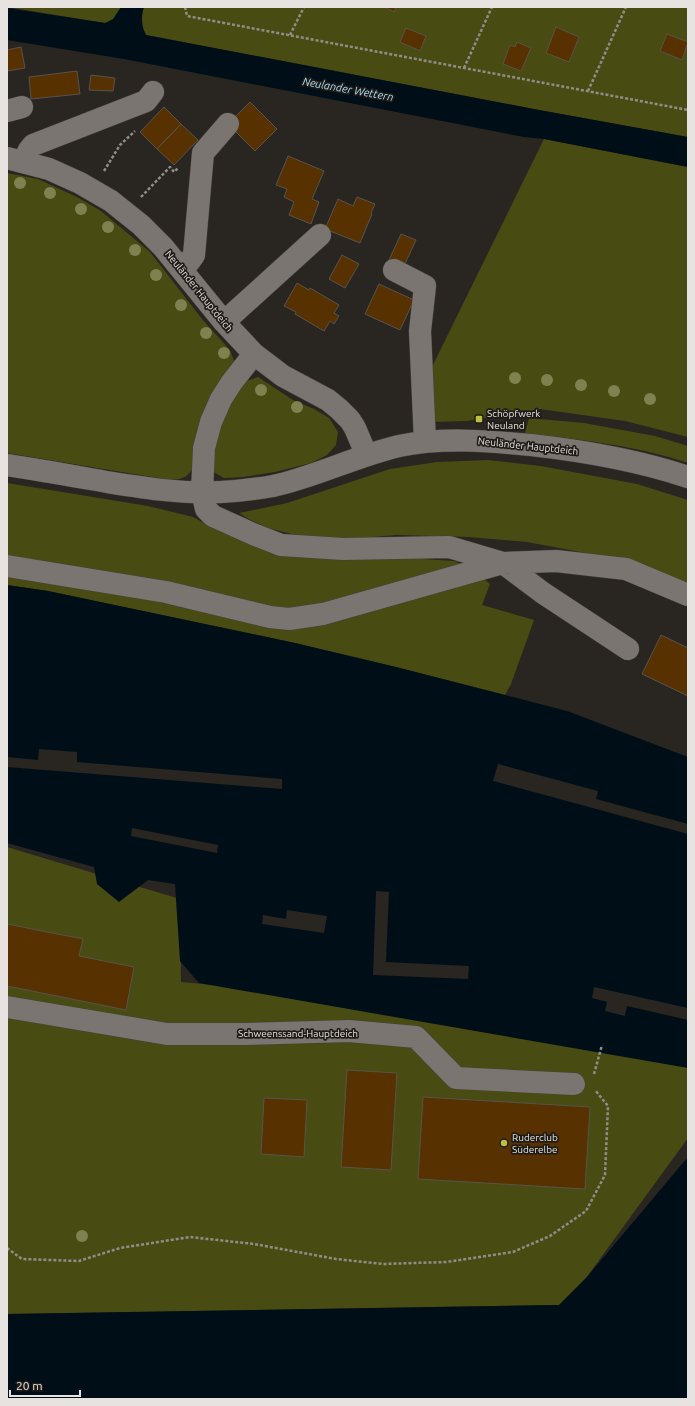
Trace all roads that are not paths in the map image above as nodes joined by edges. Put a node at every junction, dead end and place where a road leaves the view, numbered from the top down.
1 (153, 92) dead end
2 (228, 124) dead end
3 (15, 160) edge
4 (320, 235) dead end
5 (182, 270) junction
6 (394, 270) dead end
7 (224, 322) junction
8 (254, 354) junction
9 (425, 442) junction
10 (366, 454) junction
11 (7, 465) edge
12 (688, 477) edge
13 (202, 492) junction
14 (503, 563) junction
15 (7, 566) edge
16 (688, 595) edge
17 (628, 648) dead end
18 (7, 1007) edge
19 (583, 1085) road end

1 - 3 street
2 - 5 street
3 - 5 street, Neuländer Hauptdeich
4 - 7 street
5 - 7 street, Neuländer Hauptdeich
6 - 9 street
7 - 8 street, Neuländer Hauptdeich
8 - 10 street, Neuländer Hauptdeich
8 - 13 street
9 - 10 street, Neuländer Hauptdeich
9 - 12 street, Neuländer Hauptdeich
10 - 13 street, Neuländer Hauptdeich
11 - 13 street, Neuländer Hauptdeich
13 - 14 street
14 - 15 street
14 - 16 street
14 - 17 street
18 - 19 street, Schweenssand-Hauptdeich

